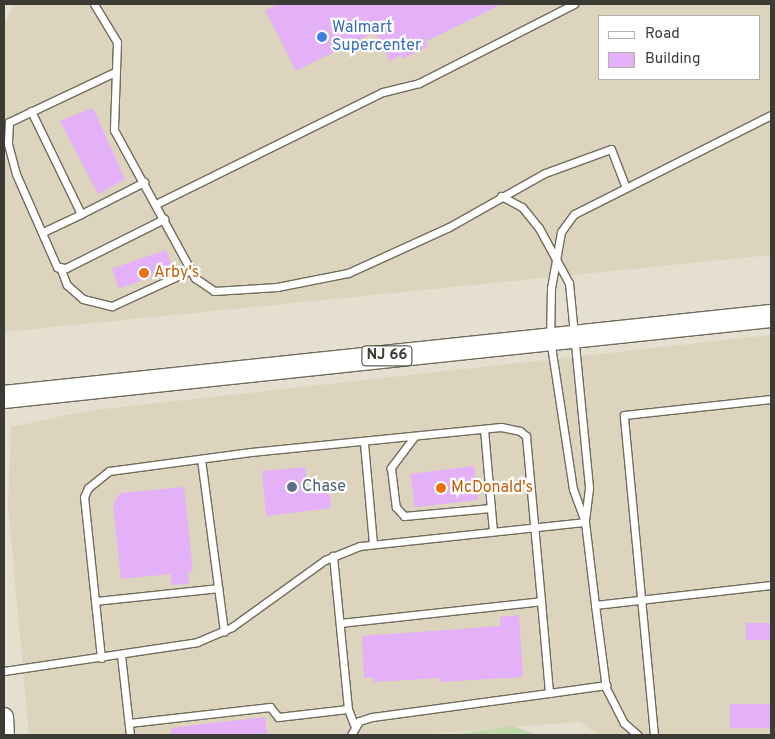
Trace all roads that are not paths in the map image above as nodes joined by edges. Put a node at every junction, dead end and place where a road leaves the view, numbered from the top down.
1 (94, 4) edge
2 (574, 4) edge
3 (115, 72) junction
4 (30, 111) junction
5 (771, 115) edge
6 (144, 182) junction
7 (625, 186) junction
8 (501, 196) junction
9 (156, 204) junction
10 (81, 214) junction
11 (164, 219) junction
12 (43, 232) junction
13 (556, 261) junction
14 (60, 267) junction
15 (191, 270) junction
16 (771, 316) edge
17 (577, 336) junction
18 (550, 339) junction
19 (4, 397) edge
20 (771, 399) edge
21 (484, 428) junction
22 (414, 436) junction
23 (364, 443) junction
24 (201, 459) junction
25 (491, 508) junction
26 (585, 522) junction
27 (536, 526) junction
28 (493, 531) junction
29 (373, 543) junction
30 (332, 556) junction
31 (771, 585) edge
32 (218, 588) junction
33 (641, 599) junction
34 (95, 601) junction
35 (541, 602) junction
36 (596, 605) junction
37 (340, 623) junction
38 (224, 631) junction
39 (121, 655) junction
40 (101, 658) junction
41 (4, 670) edge
42 (606, 686) junction
43 (548, 693) junction
44 (348, 709) junction
45 (4, 717) edge
46 (129, 722) junction
47 (354, 725) junction
48 (5, 735) edge
49 (130, 735) edge
50 (351, 735) edge
51 (638, 735) edge
52 (654, 735) edge

1 - 3 lane
2 - 9 lane
3 - 4 lane
3 - 6 lane
4 - 10 lane
4 - 12 lane
5 - 7 lane
6 - 9 lane
6 - 10 lane
7 - 8 lane
7 - 13 lane
8 - 13 lane
8 - 15 lane
9 - 11 lane
10 - 12 lane
11 - 14 lane
11 - 15 lane
12 - 14 lane
13 - 17 lane
13 - 18 lane
14 - 15 lane
16 - 17 highway, NJ 66
17 - 18 highway, NJ 66
17 - 26 lane
18 - 19 highway, NJ 66
18 - 26 lane
20 - 33 lane
21 - 22 lane
21 - 25 lane
21 - 27 lane
22 - 23 lane
22 - 25 lane
23 - 24 lane
23 - 29 lane
24 - 32 lane
24 - 34 lane
25 - 28 lane
26 - 27 lane
26 - 36 lane
27 - 28 lane
27 - 35 lane
28 - 29 lane
29 - 30 lane
30 - 37 lane
30 - 38 lane
31 - 33 lane
32 - 34 lane
32 - 38 lane
33 - 36 lane
33 - 52 lane
34 - 40 lane
35 - 37 lane
35 - 43 lane
36 - 42 lane
37 - 44 lane
38 - 39 lane
39 - 40 lane
39 - 46 lane
40 - 41 lane
42 - 43 lane
42 - 51 lane
43 - 47 lane
44 - 46 lane
44 - 47 lane
45 - 48 street
46 - 49 lane
47 - 50 lane

